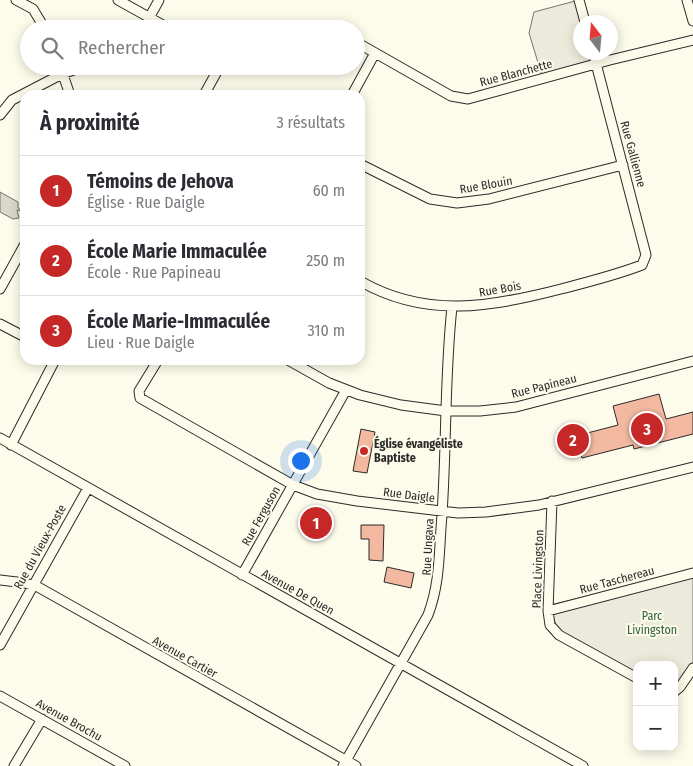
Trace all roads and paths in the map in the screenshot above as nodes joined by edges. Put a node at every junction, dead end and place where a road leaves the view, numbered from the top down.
1 (16, 0) edge
2 (118, 0) edge
3 (159, 0) edge
4 (579, 0) edge
5 (687, 0) edge
6 (583, 15) edge
7 (149, 17) junction
8 (40, 20) edge
9 (148, 20) edge
10 (154, 20) edge
11 (693, 22) edge
12 (693, 40) edge
13 (365, 47) edge
14 (375, 53) junction
15 (594, 60) edge
16 (595, 64) junction
17 (365, 71) edge
18 (53, 75) edge
19 (63, 75) edge
20 (215, 75) edge
21 (363, 75) edge
22 (28, 90) edge
23 (68, 90) edge
24 (207, 90) edge
25 (355, 90) edge
26 (20, 95) edge
27 (0, 115) edge
28 (623, 165) junction
29 (365, 166) edge
30 (20, 253) edge
31 (644, 263) joint
32 (365, 284) edge
33 (0, 289) edge
34 (452, 307) junction
35 (0, 324) edge
36 (20, 334) edge
37 (693, 361) edge
38 (52, 365) edge
39 (155, 365) edge
40 (297, 365) edge
41 (346, 390) junction
42 (446, 411) junction
43 (0, 438) edge
44 (11, 445) junction
45 (693, 467) edge
46 (293, 485) junction
47 (88, 488) junction
48 (552, 501) junction
49 (442, 511) junction
50 (693, 573) edge
51 (242, 575) junction
52 (0, 580) edge
53 (33, 585) junction
54 (548, 612) junction
55 (0, 645) edge
56 (401, 664) junction
57 (693, 668) edge
58 (633, 676) edge
59 (678, 689) edge
60 (0, 696) edge
61 (42, 719) junction
62 (345, 763) edge
63 (14, 766) edge
64 (125, 766) edge
65 (356, 766) edge
66 (583, 766) edge

1 - 8 street
2 - 7 street
3 - 7 street
4 - 6 street
5 - 11 street
7 - 9 street
7 - 10 street
12 - 16 street, Rue Blanchette
13 - 14 street, Rue Blanchette
14 - 16 street, Rue Blanchette
14 - 17 street
15 - 16 street, Rue Gallienne
16 - 28 street, Rue Gallienne
18 - 22 street
19 - 23 street
20 - 24 street
21 - 25 street
26 - 27 street
28 - 29 street, Rue Blouin
28 - 31 street, Rue Gallienne
30 - 33 street
31 - 34 street, Rue Bois
32 - 34 street, Rue Bois
34 - 42 street, Rue Ungava
35 - 36 street
37 - 42 street, Rue Papineau
38 - 44 street
39 - 46 street, Rue Daigle
40 - 41 street, Rue Papineau
41 - 42 street, Rue Papineau
41 - 46 street, Rue Ferguson
42 - 49 street, Rue Ungava
43 - 44 street, Avenue De Quen
44 - 47 street, Avenue De Quen
45 - 48 street, Rue Daigle
46 - 49 street, Rue Daigle
46 - 51 street, Rue Ferguson
47 - 51 street, Avenue De Quen
47 - 53 street, Rue du Vieux-Poste
48 - 49 street, Rue Daigle
48 - 54 street, Place Livingston
49 - 56 street, Rue Ungava
50 - 54 street, Rue Taschereau
51 - 56 street, Avenue De Quen
52 - 53 street, Avenue Cartier
53 - 55 street, Rue du Vieux-Poste
53 - 62 street, Avenue Cartier
54 - 58 street, Place Livingston
56 - 62 street, Rue Ungava
56 - 66 street, Avenue De Quen
57 - 59 street
60 - 61 street, Avenue Brochu
61 - 63 street
61 - 64 street, Avenue Brochu
62 - 65 street, Avenue Cartier

